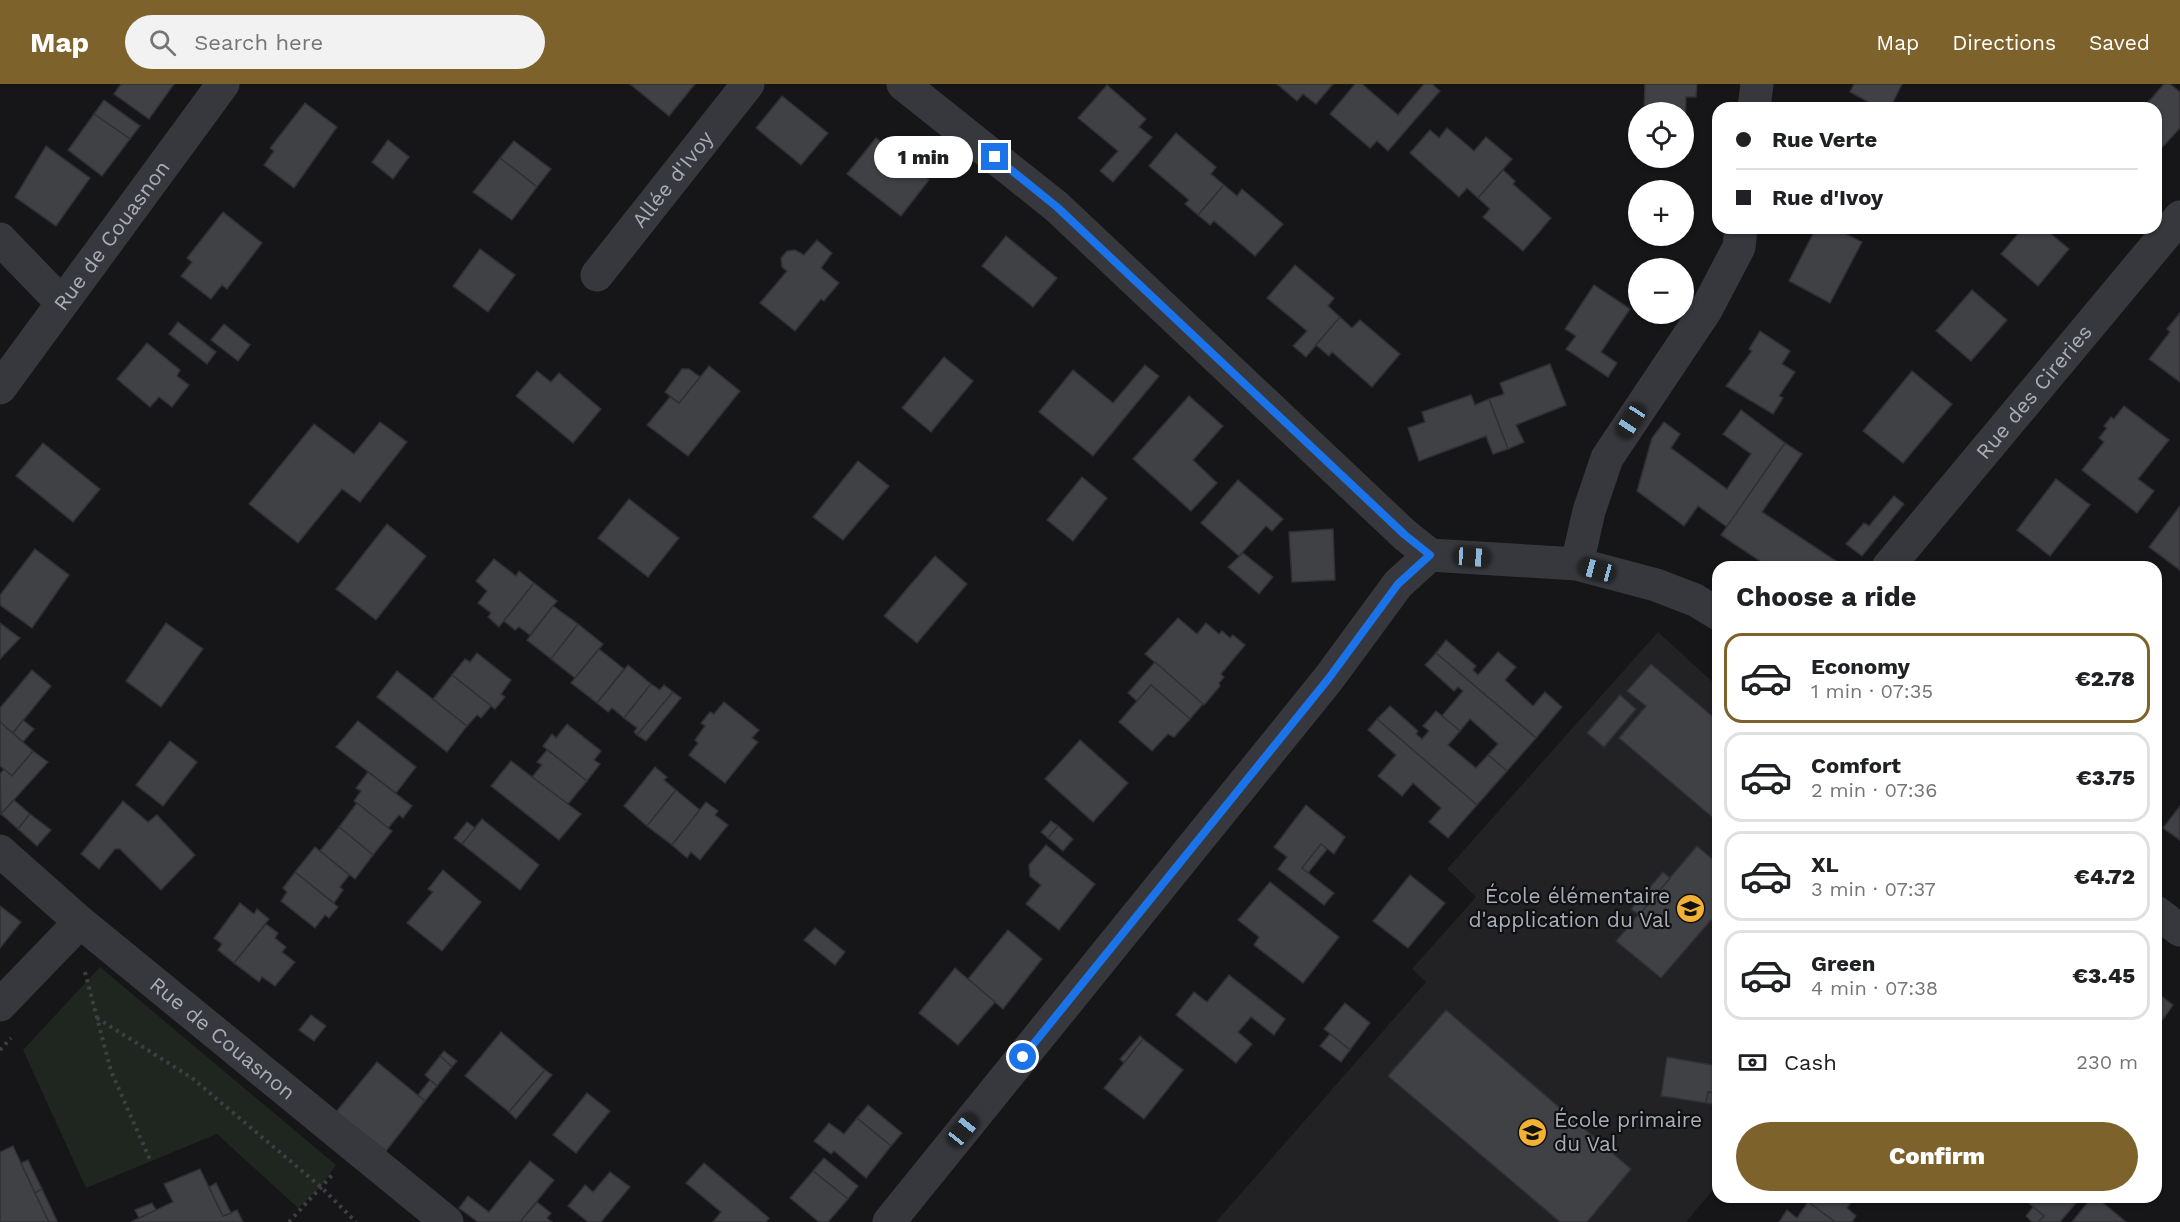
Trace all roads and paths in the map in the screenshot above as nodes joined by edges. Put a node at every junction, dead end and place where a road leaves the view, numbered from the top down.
1 (223, 84) edge
2 (748, 84) edge
3 (903, 84) edge
4 (1757, 84) edge
5 (1755, 102) edge
6 (2180, 217) edge
7 (1740, 234) edge
8 (0, 238) edge
9 (597, 275) dead end
10 (62, 302) junction
11 (0, 388) edge
12 (1430, 555) junction
13 (1892, 561) edge
14 (1577, 564) junction
15 (1712, 610) edge
16 (0, 850) edge
17 (2162, 916) edge
18 (80, 922) junction
19 (2180, 930) edge
20 (82, 963) dead end
21 (0, 1005) edge
22 (97, 1018) junction
23 (357, 1148) junction
24 (151, 1162) dead end
25 (321, 1187) junction
26 (289, 1222) edge
27 (356, 1222) edge
28 (447, 1222) edge
29 (889, 1222) edge

1 - 10 street, Rue de Couasnon
2 - 9 street, Allée d'Ivoy
3 - 12 street
4 - 5 street
6 - 13 street, Rue des Cireries
7 - 14 street
8 - 10 street
10 - 11 street, Rue de Couasnon
12 - 14 street
12 - 29 street
14 - 15 street
16 - 18 street, Rue de Couasnon
17 - 19 street
18 - 21 street
18 - 23 street, Rue de Couasnon
20 - 22 path
22 - 24 path
22 - 25 path
23 - 25 path
23 - 28 street, Rue de Couasnon
25 - 26 path
25 - 27 path

